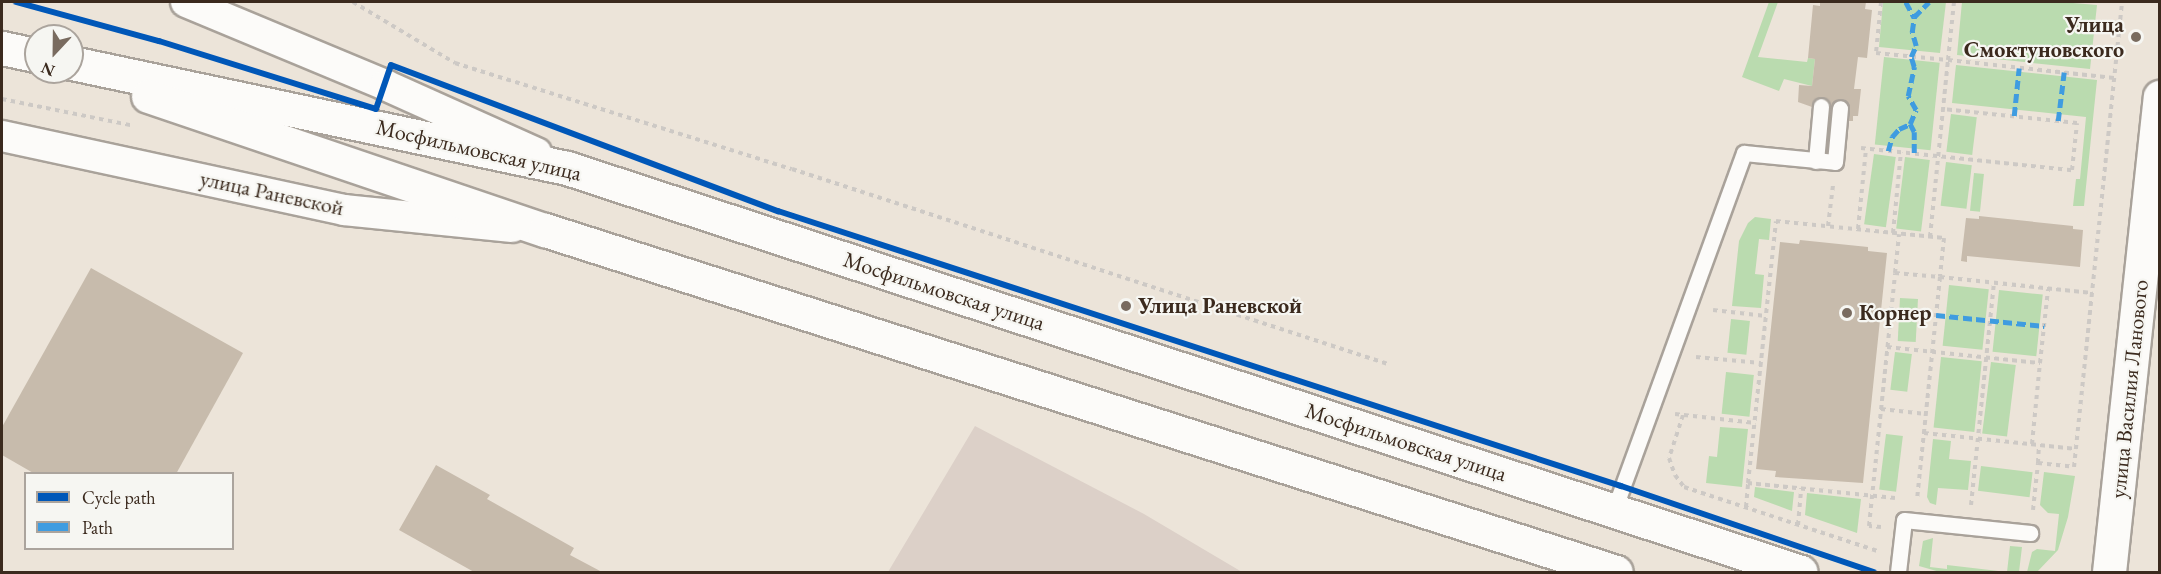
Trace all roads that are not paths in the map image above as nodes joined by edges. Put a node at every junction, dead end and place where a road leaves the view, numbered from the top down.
1 (186, 2) edge
2 (84, 66) edge
3 (84, 75) edge
4 (2160, 97) edge
5 (1821, 106) dead end
6 (1840, 108) dead end
7 (2, 136) edge
8 (1816, 160) junction
9 (567, 168) junction
10 (545, 230) junction
11 (1614, 510) junction
12 (2030, 533) road end
13 (1899, 566) edge
14 (1616, 573) edge
15 (1801, 573) edge
16 (2109, 573) edge

1 - 9 street
2 - 9 street, Мосфильмовская улица
3 - 10 street, Мосфильмовская улица
4 - 16 street, улица Василия Ланового
5 - 8 lane
6 - 8 lane
7 - 10 street, улица Раневской
8 - 11 lane
9 - 11 street, Мосфильмовская улица
10 - 14 street, Мосфильмовская улица
11 - 15 street, Мосфильмовская улица
12 - 13 lane

